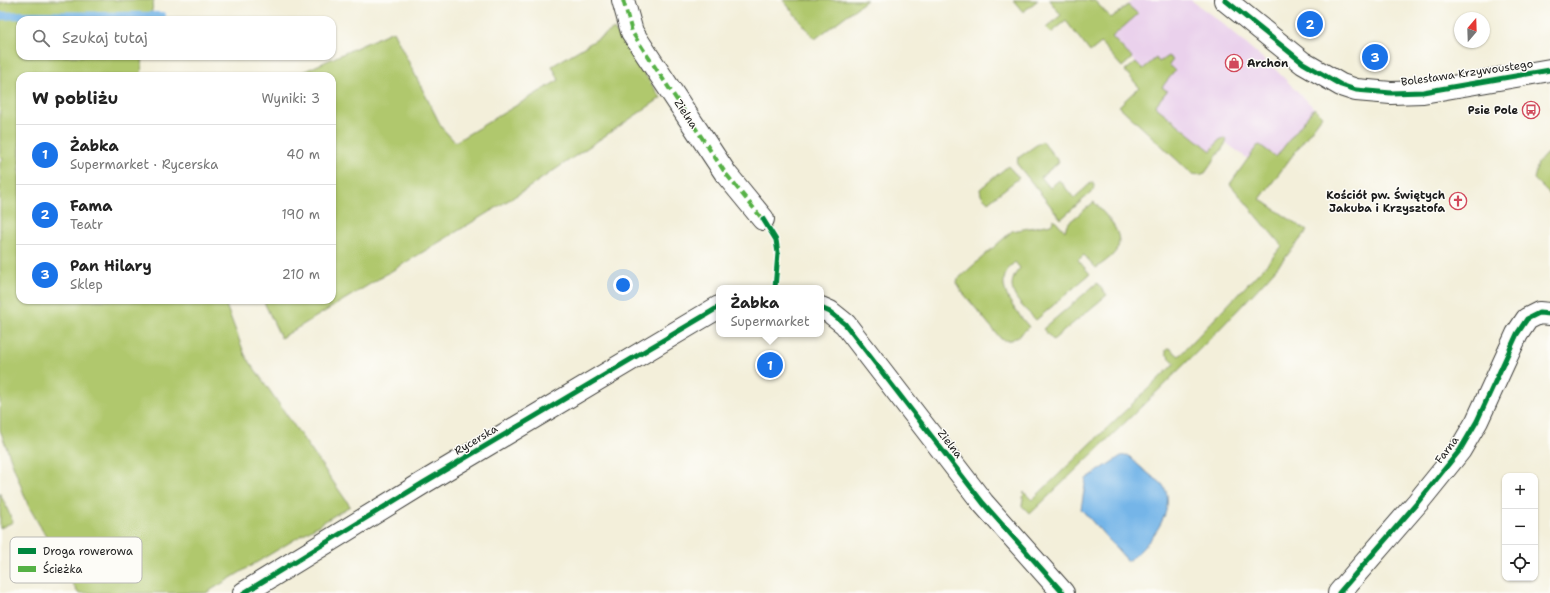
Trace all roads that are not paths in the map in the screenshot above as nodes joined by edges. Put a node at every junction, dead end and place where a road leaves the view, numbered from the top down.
1 (622, 0) edge
2 (1225, 0) edge
3 (1550, 70) edge
4 (763, 219) dead end
5 (716, 309) edge
6 (824, 309) edge
7 (1550, 314) edge
8 (244, 593) edge
9 (1063, 593) edge
10 (1339, 593) edge

1 - 4 street, Zielna
2 - 3 street, Bolesława Krzywoustego
5 - 8 street, Rycerska
6 - 9 street, Zielna
7 - 10 street, Farna

